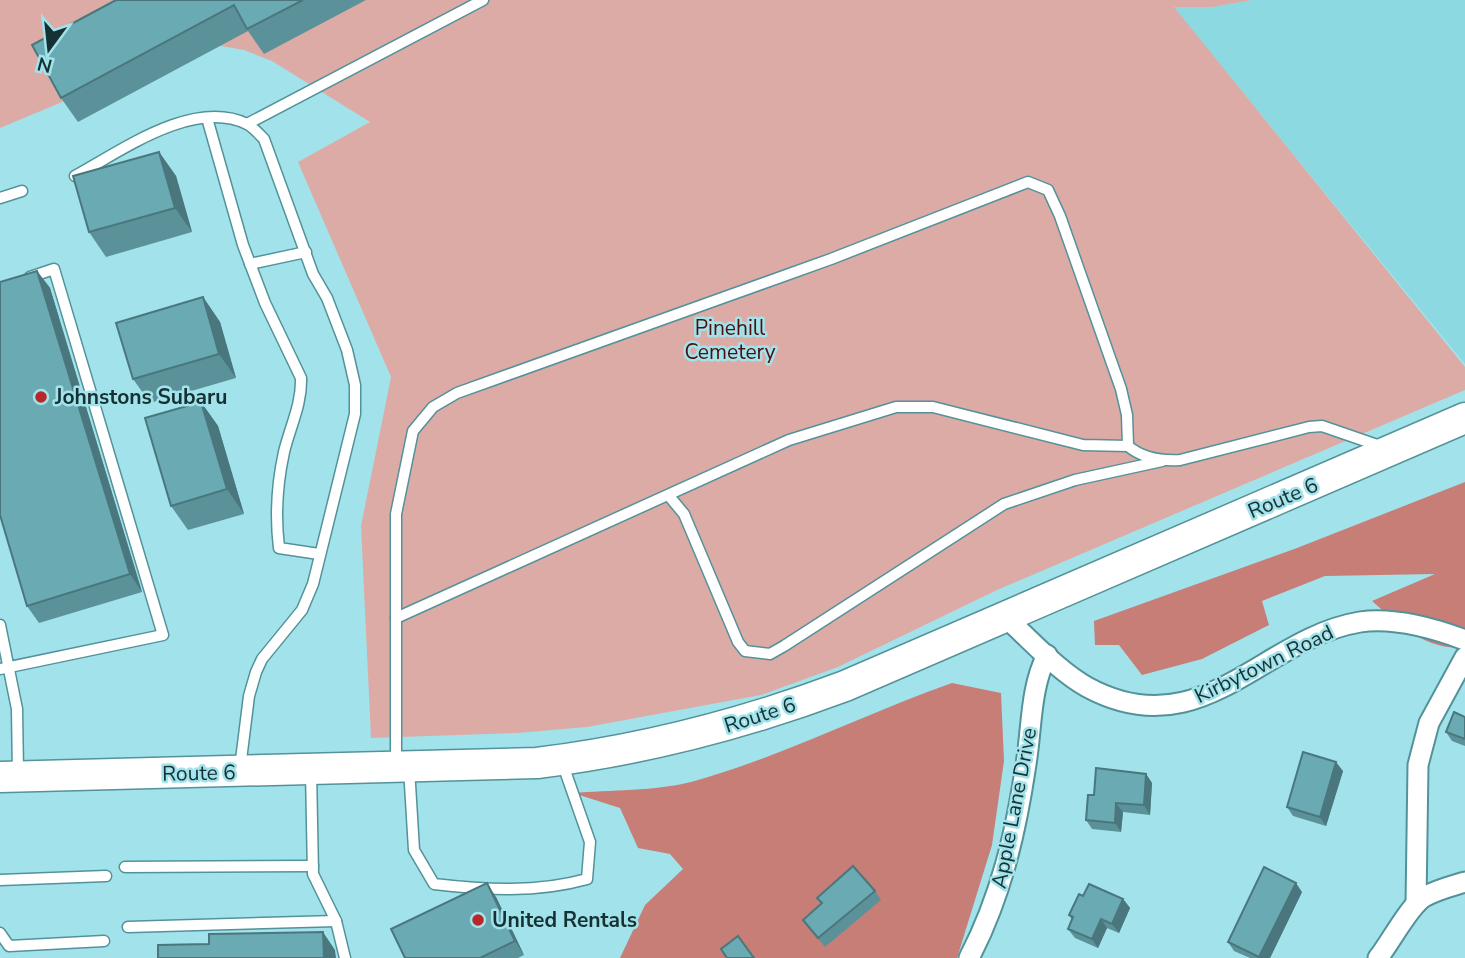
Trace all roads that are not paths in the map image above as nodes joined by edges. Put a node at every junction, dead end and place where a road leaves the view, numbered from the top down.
1 (483, 0) edge
2 (207, 118) junction
3 (247, 124) junction
4 (75, 176) edge
5 (22, 191) dead end
6 (0, 198) edge
7 (306, 253) junction
8 (250, 264) junction
9 (22, 279) edge
10 (1465, 418) edge
11 (1128, 446) junction
12 (1393, 450) junction
13 (1163, 461) junction
14 (669, 496) junction
15 (319, 554) junction
16 (397, 618) junction
17 (1006, 618) junction
18 (0, 625) edge
19 (1465, 640) edge
20 (1047, 655) junction
21 (1465, 657) edge
22 (5, 668) edge
23 (561, 760) junction
24 (402, 768) junction
25 (311, 771) junction
26 (239, 772) junction
27 (9, 777) edge
28 (313, 866) junction
29 (125, 867) dead end
30 (106, 876) dead end
31 (0, 880) edge
32 (1465, 882) edge
33 (1416, 904) junction
34 (336, 920) junction
35 (128, 927) dead end
36 (0, 933) edge
37 (104, 941) dead end
38 (345, 958) edge
39 (969, 958) edge
40 (1378, 958) edge

1 - 3 lane
2 - 3 lane
2 - 4 lane
2 - 8 lane
3 - 7 lane
5 - 6 lane
7 - 8 lane
7 - 15 lane
8 - 15 lane
9 - 22 lane
10 - 12 main road, Route 6
11 - 13 lane
11 - 14 lane
11 - 16 lane
12 - 13 lane
12 - 17 main road, Route 6
13 - 14 lane
14 - 16 lane
15 - 26 lane
16 - 24 lane
17 - 20 street, Kirbytown Road
17 - 23 main road, Route 6
18 - 22 lane
19 - 20 street, Kirbytown Road
20 - 39 street, Apple Lane Drive
21 - 33 street
22 - 27 lane
23 - 24 main road, Route 6
23 - 24 lane
24 - 25 main road, Route 6
25 - 26 main road, Route 6
25 - 28 lane
26 - 27 main road, Route 6
28 - 29 lane
28 - 34 lane
30 - 31 lane
32 - 33 street
33 - 40 street
34 - 35 lane
34 - 38 lane
36 - 37 lane

